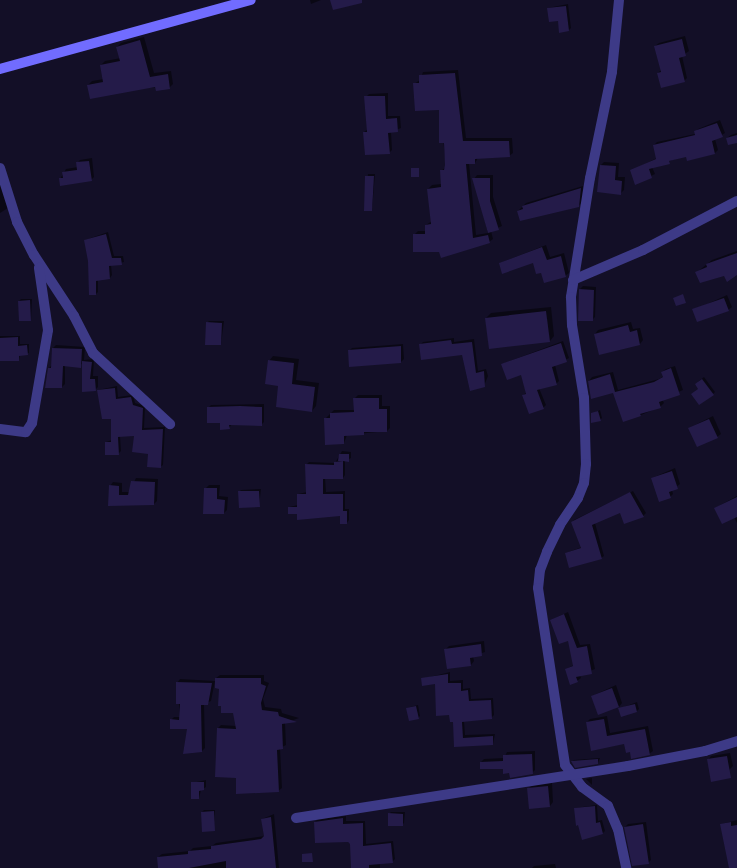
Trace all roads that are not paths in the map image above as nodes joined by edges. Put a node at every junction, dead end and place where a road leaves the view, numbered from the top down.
1 (251, 0) edge
2 (619, 0) edge
3 (0, 69) edge
4 (0, 168) edge
5 (737, 201) edge
6 (39, 264) junction
7 (573, 280) junction
8 (170, 424) dead end
9 (0, 429) edge
10 (737, 741) edge
11 (570, 774) junction
12 (296, 818) dead end
13 (626, 868) edge

1 - 3 main road
2 - 7 street
4 - 6 street
5 - 7 street
6 - 8 street
6 - 9 street
7 - 11 street
10 - 11 street
11 - 12 street
11 - 13 street

